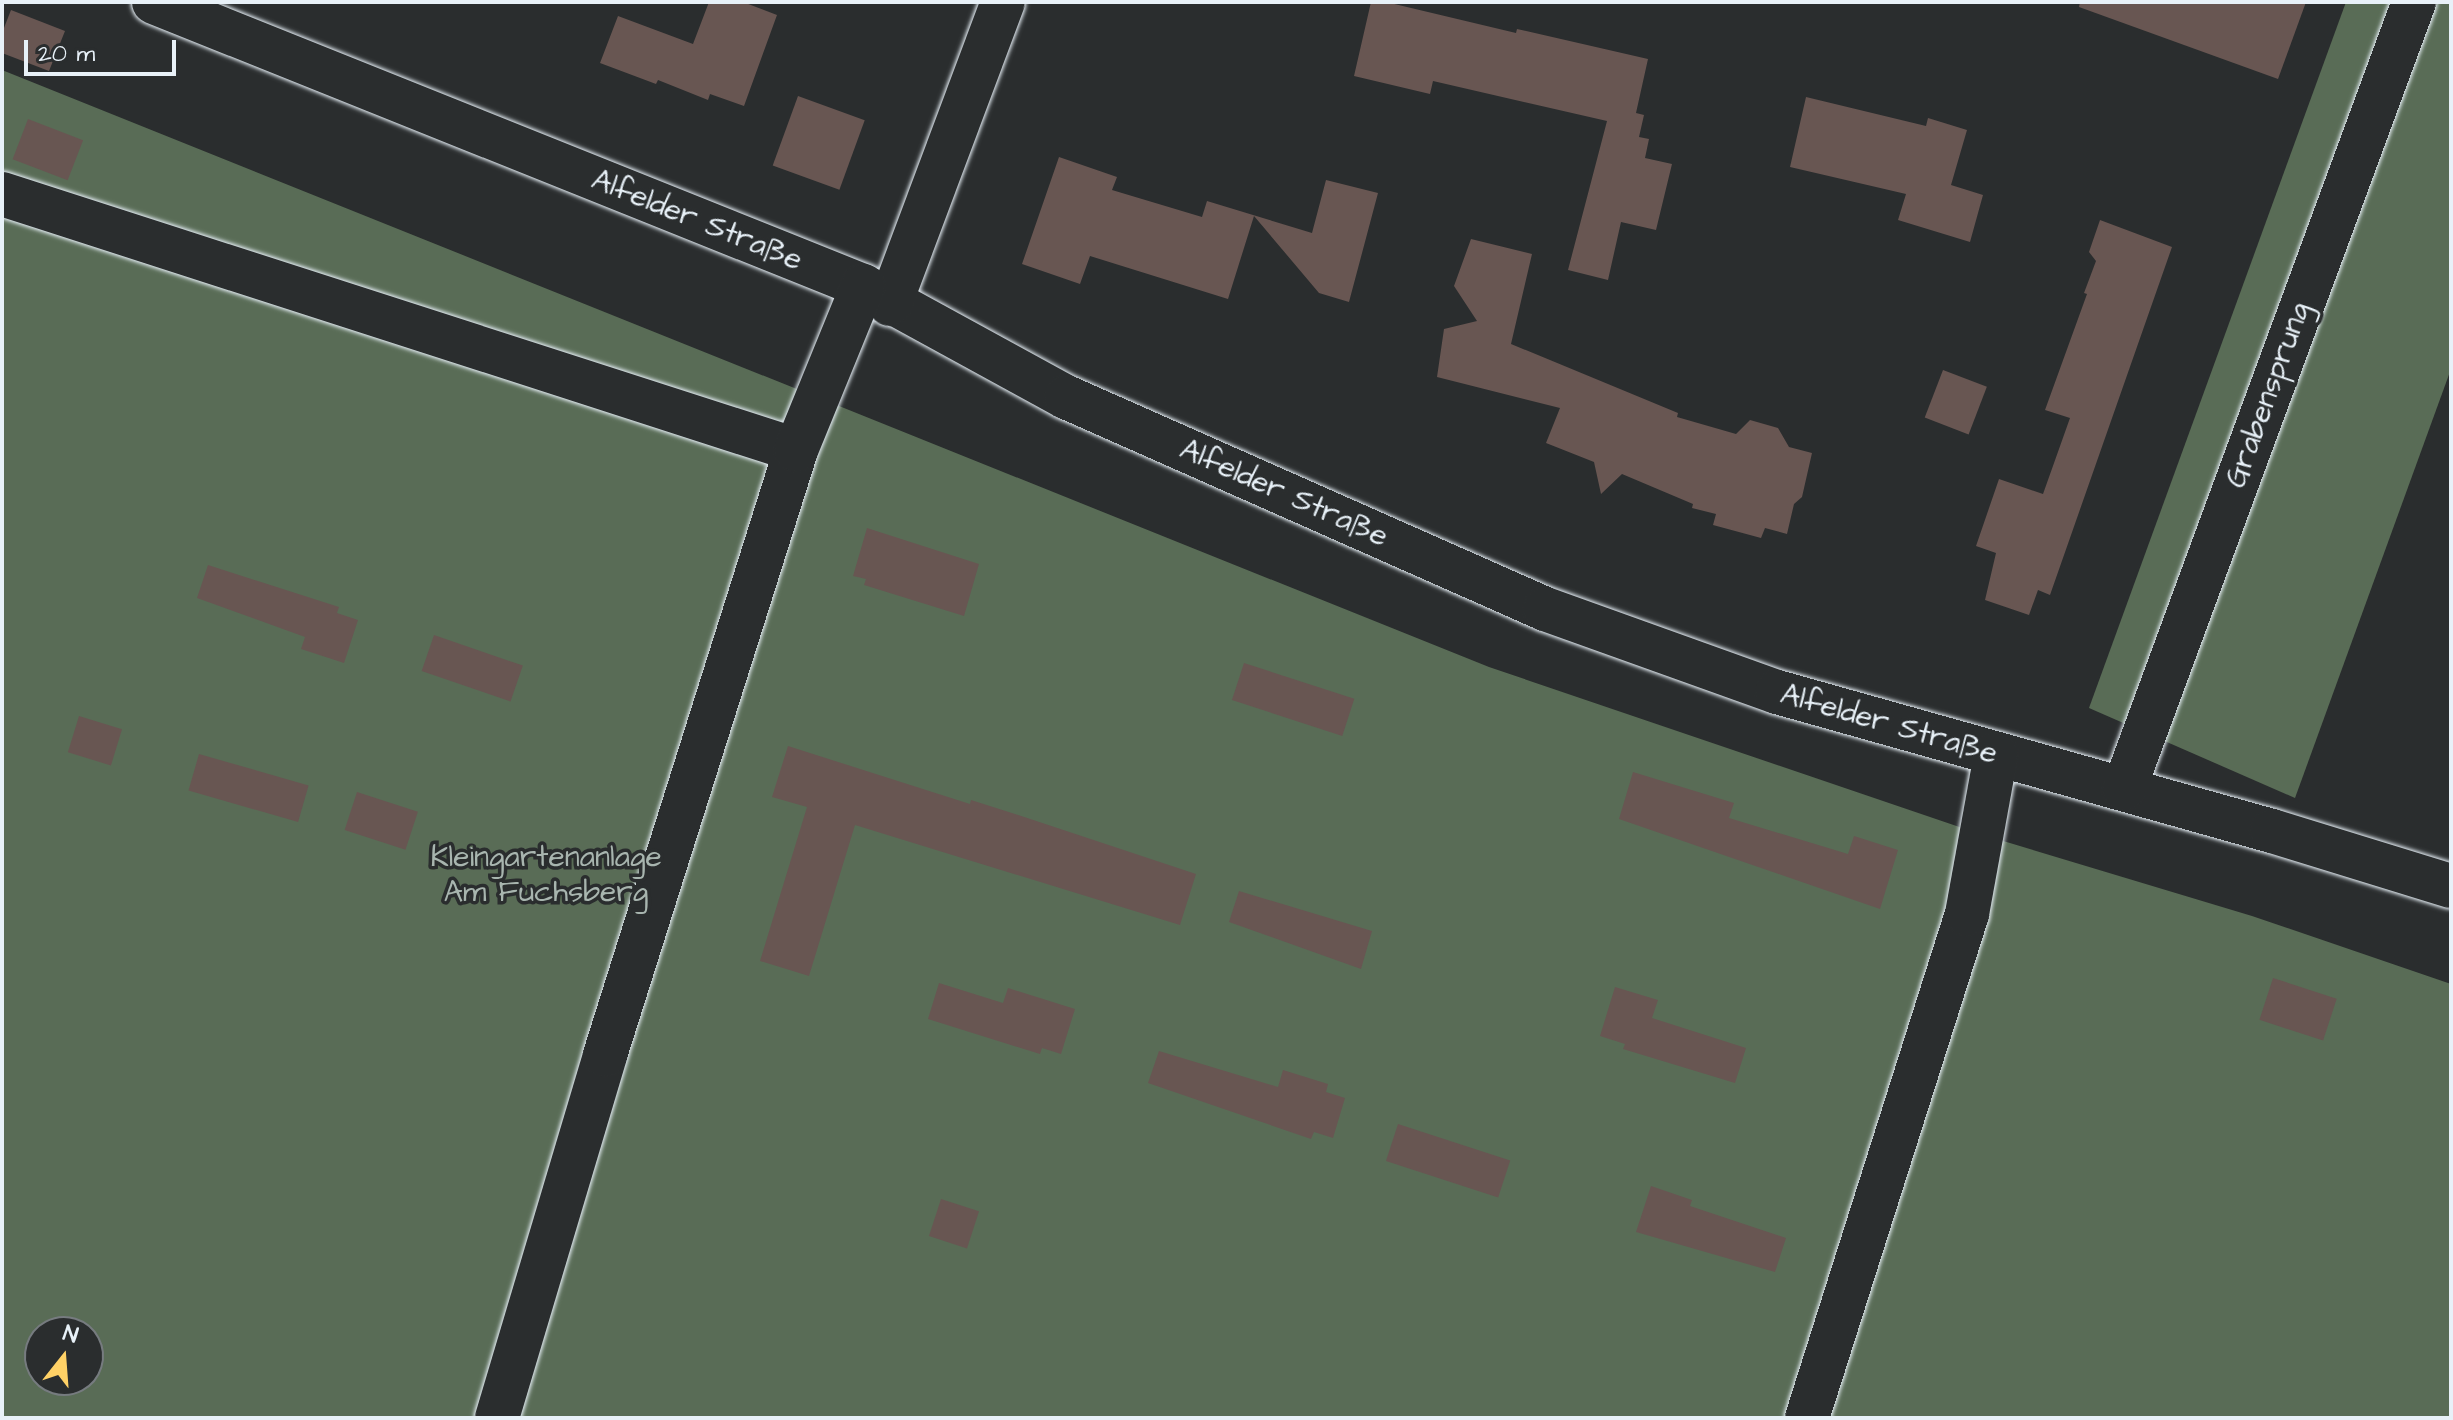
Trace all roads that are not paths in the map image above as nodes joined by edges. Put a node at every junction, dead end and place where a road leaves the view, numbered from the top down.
1 (154, 2) edge
2 (1003, 2) edge
3 (2414, 2) edge
4 (2, 194) edge
5 (876, 295) junction
6 (796, 450) junction
7 (1996, 755) junction
8 (2124, 789) junction
9 (2451, 886) edge
10 (497, 1418) edge
11 (1807, 1418) edge

1 - 5 street, Alfelder Straße
2 - 5 street
3 - 8 street, Grabensprung
4 - 6 street
5 - 6 street
5 - 7 street, Alfelder Straße
6 - 10 street
7 - 8 street, Alfelder Straße
7 - 11 street
8 - 9 street, Alfelder Straße

